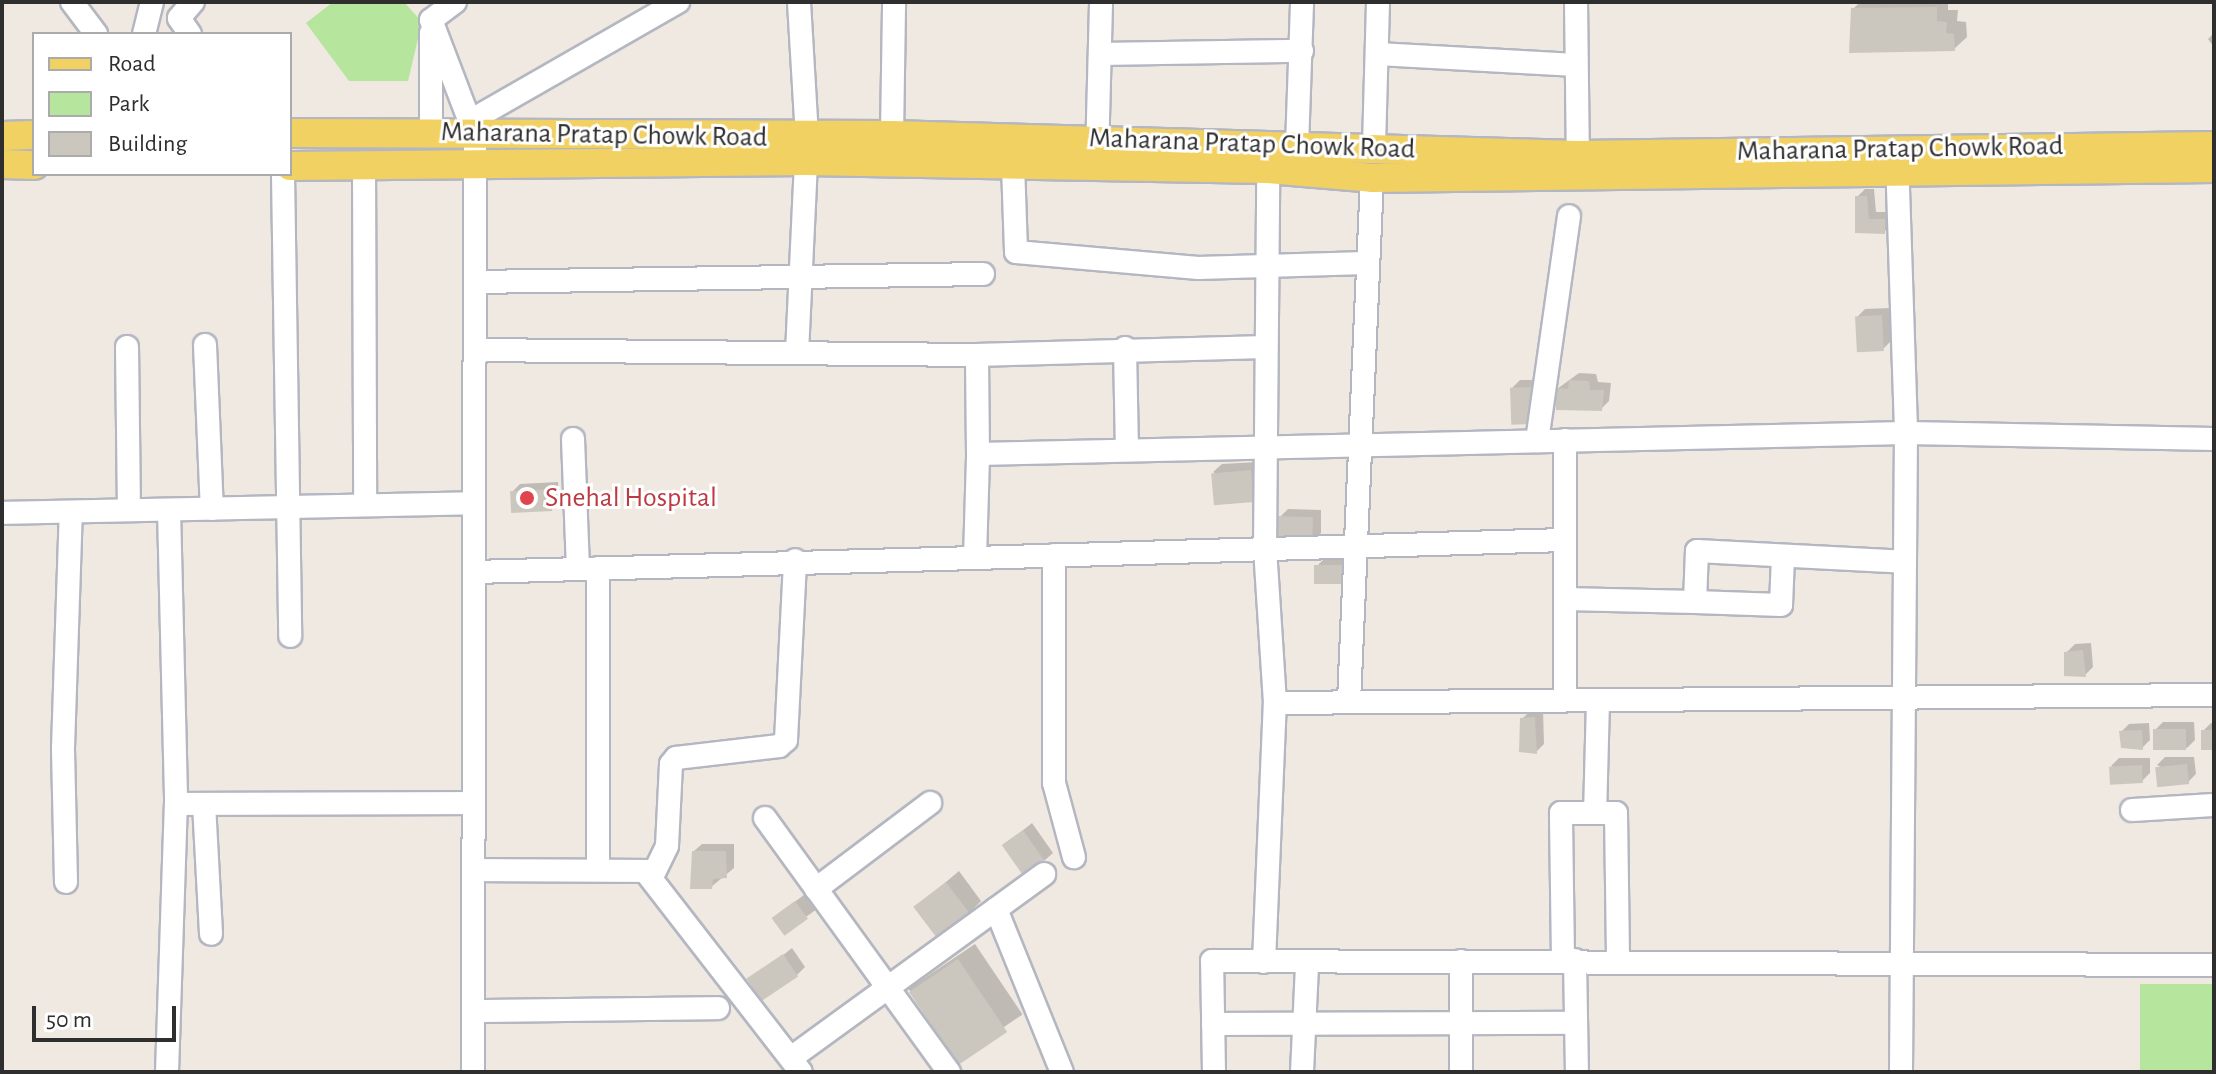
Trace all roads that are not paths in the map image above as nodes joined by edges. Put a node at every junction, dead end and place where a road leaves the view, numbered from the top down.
1 (72, 2) edge
2 (152, 2) edge
3 (193, 2) edge
4 (455, 2) edge
5 (678, 2) edge
6 (799, 2) edge
7 (894, 2) edge
8 (1101, 2) edge
9 (1302, 2) edge
10 (1378, 2) edge
11 (1576, 2) edge
12 (431, 20) junction
13 (94, 32) edge
14 (144, 32) edge
15 (189, 32) edge
16 (1302, 51) junction
17 (1100, 54) junction
18 (1378, 54) junction
19 (1576, 65) junction
20 (292, 133) edge
21 (431, 133) junction
22 (32, 135) edge
23 (892, 135) junction
24 (2, 136) edge
25 (474, 139) junction
26 (1374, 146) junction
27 (2214, 146) edge
28 (1297, 147) junction
29 (806, 149) junction
30 (1097, 153) junction
31 (1578, 155) junction
32 (1897, 161) junction
33 (364, 163) junction
34 (2, 164) edge
35 (32, 165) edge
36 (1013, 165) junction
37 (292, 166) edge
38 (2214, 168) edge
39 (1268, 169) junction
40 (283, 176) edge
41 (1372, 178) junction
42 (1569, 216) dead end
43 (1366, 263) junction
44 (1266, 264) junction
45 (983, 274) dead end
46 (799, 278) junction
47 (475, 282) junction
48 (205, 345) dead end
49 (127, 347) dead end
50 (1264, 347) junction
51 (1125, 348) junction
52 (475, 350) junction
53 (797, 353) junction
54 (977, 355) junction
55 (1906, 433) junction
56 (573, 439) dead end
57 (2214, 439) edge
58 (1565, 440) junction
59 (1537, 441) junction
60 (1358, 445) junction
61 (1266, 447) junction
62 (1127, 450) junction
63 (978, 454) junction
64 (474, 503) junction
65 (365, 505) junction
66 (288, 507) junction
67 (212, 509) junction
68 (129, 510) junction
69 (169, 510) junction
70 (71, 512) junction
71 (2, 513) edge
72 (1565, 540) junction
73 (1354, 546) junction
74 (1265, 549) junction
75 (1054, 555) junction
76 (1783, 557) junction
77 (975, 558) junction
78 (795, 560) junction
79 (1904, 562) junction
80 (588, 568) junction
81 (474, 572) junction
82 (1565, 599) junction
83 (1695, 602) junction
84 (290, 636) dead end
85 (2214, 695) edge
86 (1903, 697) junction
87 (1565, 700) junction
88 (1349, 701) junction
89 (1598, 701) junction
90 (1275, 703) junction
91 (474, 803) junction
92 (930, 803) dead end
93 (176, 804) junction
94 (204, 804) junction
95 (2214, 805) edge
96 (2132, 810) dead end
97 (1595, 813) junction
98 (765, 818) dead end
99 (1074, 857) dead end
100 (598, 868) junction
101 (474, 870) junction
102 (1044, 874) dead end
103 (652, 877) junction
104 (66, 882) dead end
105 (816, 889) junction
106 (996, 909) junction
107 (211, 934) dead end
108 (1618, 959) junction
109 (1569, 960) junction
110 (1461, 961) junction
111 (1264, 962) junction
112 (1307, 964) junction
113 (1901, 965) junction
114 (2214, 965) edge
115 (888, 988) junction
116 (718, 1008) dead end
117 (474, 1011) junction
118 (1459, 1023) junction
119 (1576, 1023) junction
120 (1213, 1024) junction
121 (1302, 1024) junction
122 (796, 1065) edge
123 (167, 1072) edge
124 (473, 1072) edge
125 (949, 1072) edge
126 (1062, 1072) edge
127 (1214, 1072) edge
128 (1302, 1072) edge
129 (1461, 1072) edge
130 (1577, 1072) edge
131 (1901, 1072) edge

1 - 13 street
2 - 14 street
3 - 15 street
4 - 12 street
5 - 25 street
6 - 29 street
7 - 23 street
8 - 17 street
9 - 16 street
10 - 18 street
11 - 19 street
12 - 21 street
12 - 25 street
16 - 17 street
16 - 28 street
17 - 30 street
18 - 19 street
18 - 26 street
19 - 31 street
20 - 21 main road, Maharana Pratap Chowk Road
21 - 25 main road, Maharana Pratap Chowk Road
22 - 24 main road
23 - 29 main road, Maharana Pratap Chowk Road
23 - 30 main road, Maharana Pratap Chowk Road
25 - 29 main road, Maharana Pratap Chowk Road
25 - 33 main road, Maharana Pratap Chowk Road
25 - 47 street
26 - 28 main road, Maharana Pratap Chowk Road
26 - 31 main road, Maharana Pratap Chowk Road
27 - 32 main road, Maharana Pratap Chowk Road
28 - 30 main road, Maharana Pratap Chowk Road
29 - 36 main road, Maharana Pratap Chowk Road
29 - 46 street
30 - 36 main road, Maharana Pratap Chowk Road
30 - 39 main road, Maharana Pratap Chowk Road
31 - 32 main road, Maharana Pratap Chowk Road
32 - 38 main road, Maharana Pratap Chowk Road
32 - 41 main road, Maharana Pratap Chowk Road
32 - 55 street
33 - 37 main road, Maharana Pratap Chowk Road
33 - 65 street
34 - 35 main road
36 - 44 street
39 - 41 main road, Maharana Pratap Chowk Road
39 - 44 street
40 - 66 street
41 - 43 street
42 - 59 street
43 - 44 street
43 - 60 street
44 - 50 street
45 - 46 street
46 - 47 street
46 - 53 street
47 - 52 street
48 - 67 street
49 - 68 street
50 - 51 street
50 - 61 street
51 - 54 street
51 - 62 street
52 - 53 street
52 - 64 street
53 - 54 street
54 - 63 street
55 - 57 street
55 - 58 street
55 - 79 street
56 - 80 street
58 - 59 street
58 - 72 street
59 - 60 street
60 - 61 street
60 - 73 street
61 - 62 street
61 - 74 street
62 - 63 street
63 - 77 street
64 - 65 street
64 - 81 street
65 - 66 street
66 - 67 street
66 - 84 street
67 - 69 street
68 - 69 street
68 - 70 street
69 - 93 street
70 - 71 street
70 - 104 street
72 - 73 street
72 - 82 street
73 - 74 street
73 - 88 street
74 - 75 street
74 - 90 street
75 - 77 street
75 - 99 street
76 - 79 street
76 - 83 street
76 - 83 street
77 - 78 street
78 - 80 street
78 - 103 street
79 - 86 street
80 - 81 street
80 - 100 street
81 - 91 street
82 - 83 street
82 - 87 street
85 - 86 street
86 - 89 street
86 - 113 street
87 - 88 street
87 - 89 street
88 - 90 street
89 - 97 street
90 - 111 street
91 - 94 street
91 - 101 street
92 - 105 street
93 - 94 street
93 - 123 street
94 - 107 street
95 - 96 street
97 - 108 street
97 - 109 street
98 - 105 street
100 - 101 street
100 - 103 street
101 - 117 street
102 - 106 street
103 - 122 street
105 - 115 street
106 - 115 street
106 - 126 street
108 - 109 street
108 - 113 street
109 - 110 street
109 - 119 street
110 - 112 street
110 - 118 street
111 - 112 street
111 - 120 street
112 - 121 street
113 - 114 street
113 - 131 street
115 - 122 street
115 - 125 street
116 - 117 street
117 - 124 street
118 - 119 street
118 - 121 street
118 - 129 street
119 - 130 street
120 - 121 street
120 - 127 street
121 - 128 street

